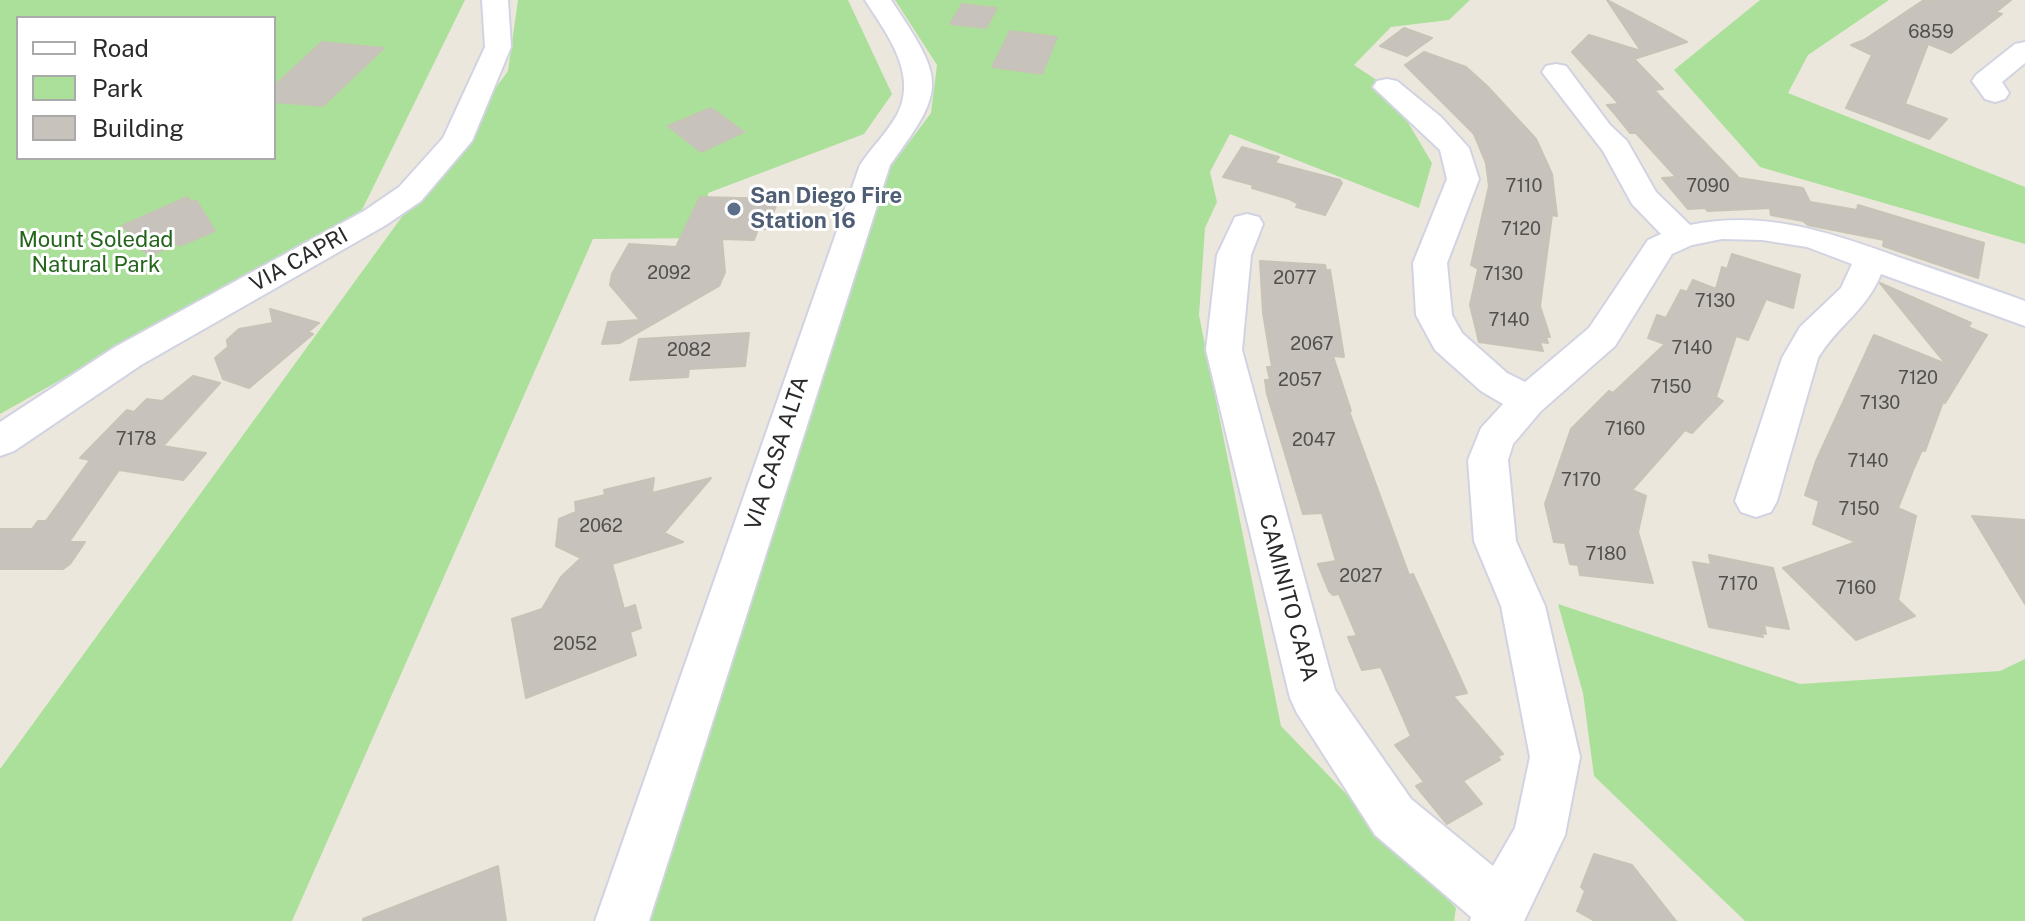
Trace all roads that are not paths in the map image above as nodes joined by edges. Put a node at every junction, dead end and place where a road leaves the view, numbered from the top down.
1 (495, 0) edge
2 (878, 0) edge
3 (2025, 50) edge
4 (1556, 72) dead end
5 (1387, 87) dead end
6 (1995, 93) dead end
7 (1247, 224) dead end
8 (1683, 237) junction
9 (1871, 259) junction
10 (2025, 314) edge
11 (1528, 401) junction
12 (0, 441) edge
13 (1756, 501) dead end
14 (1498, 914) edge
15 (622, 921) edge

1 - 12 street, VIA CAPRI
2 - 15 street, VIA CASA ALTA
3 - 6 street
4 - 8 street
5 - 11 street
7 - 14 street, CAMINITO CAPA
8 - 9 street
8 - 11 street
9 - 10 street
9 - 13 street
11 - 14 street

